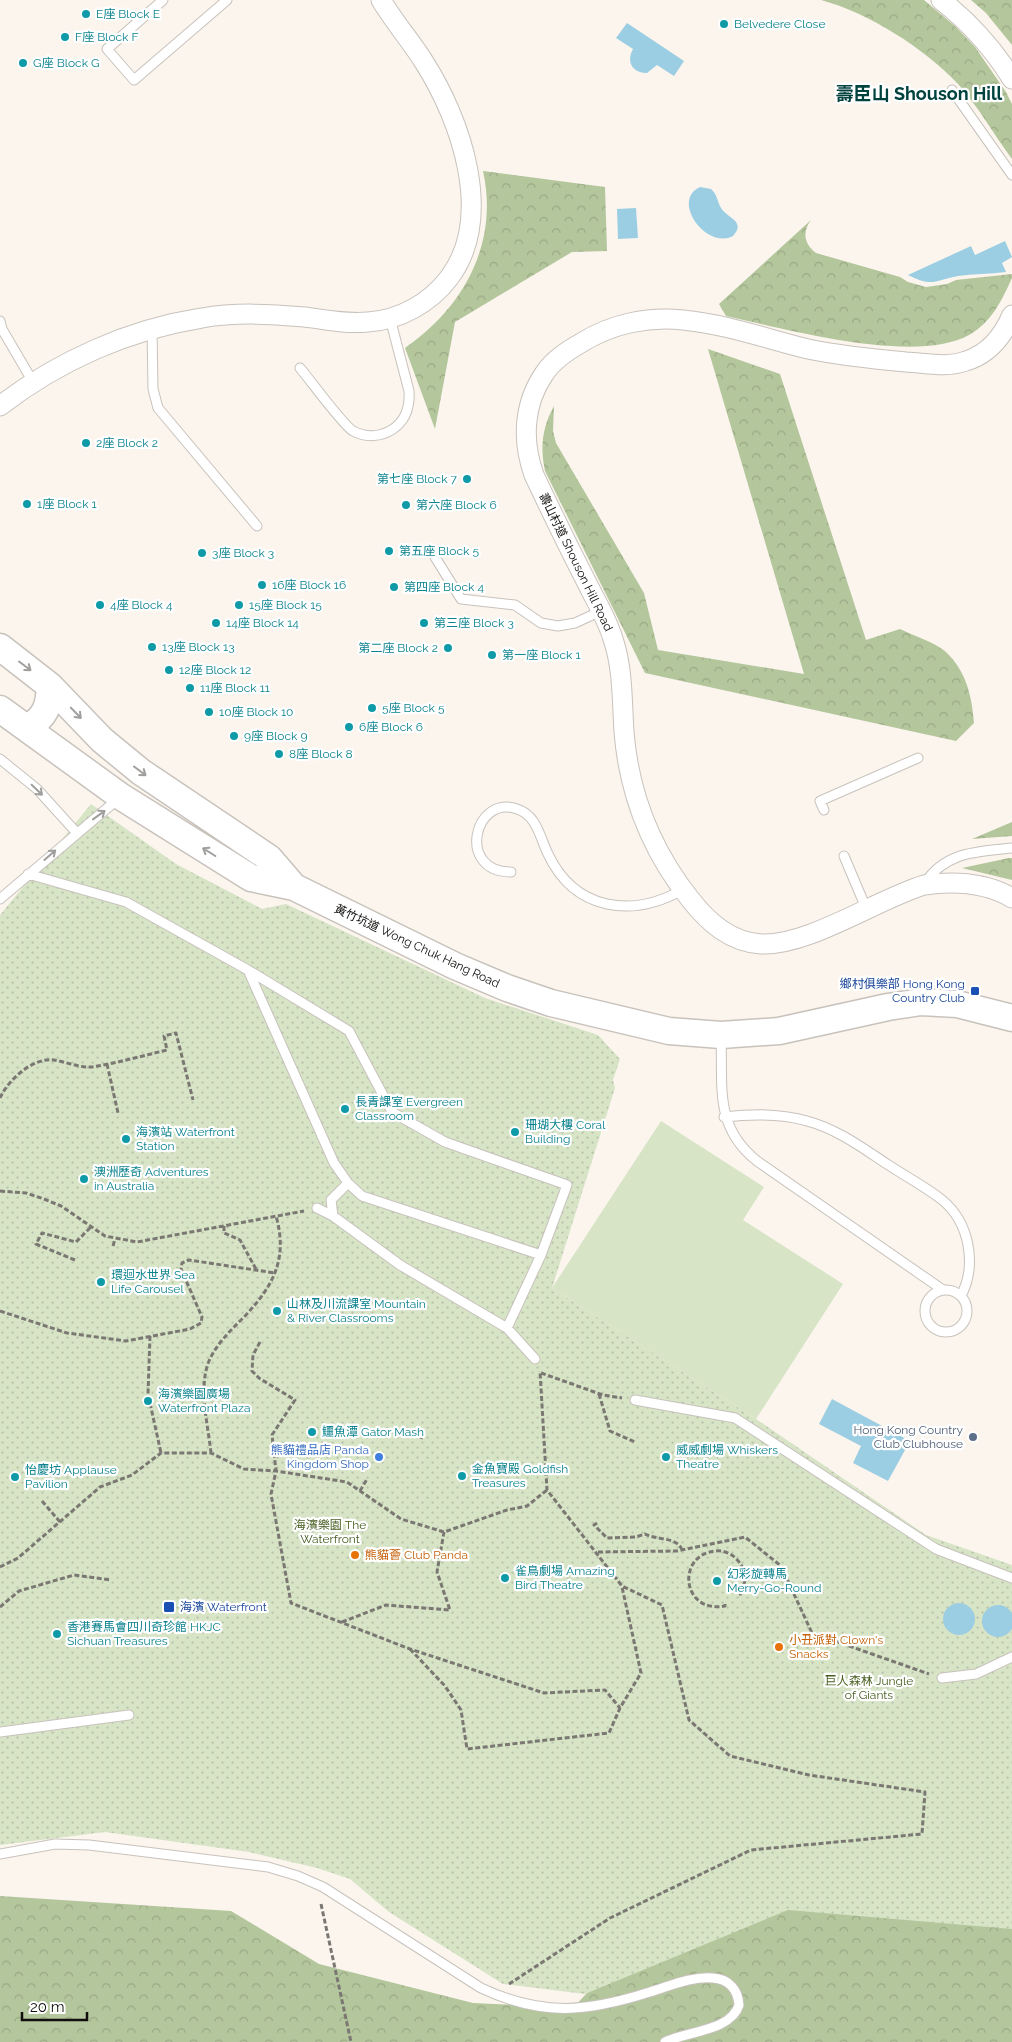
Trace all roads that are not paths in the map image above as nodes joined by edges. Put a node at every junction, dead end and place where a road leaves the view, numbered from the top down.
1 (163, 0) edge
2 (227, 0) edge
3 (381, 0) edge
4 (941, 0) edge
5 (1012, 79) edge
6 (952, 90) dead end
7 (1012, 175) edge
8 (1012, 314) edge
9 (390, 318) junction
10 (0, 322) edge
11 (152, 329) junction
12 (300, 368) dead end
13 (33, 382) junction
14 (0, 406) edge
15 (257, 526) dead end
16 (434, 557) dead end
17 (601, 611) junction
18 (0, 647) edge
19 (50, 686) junction
20 (0, 709) edge
21 (27, 728) junction
22 (918, 758) dead end
23 (0, 759) edge
24 (120, 796) junction
25 (824, 810) dead end
26 (76, 832) junction
27 (1012, 848) edge
28 (844, 856) dead end
29 (511, 872) dead end
30 (28, 874) junction
31 (924, 885) junction
32 (294, 887) junction
33 (682, 890) junction
34 (1012, 898) edge
35 (0, 899) edge
36 (866, 908) junction
37 (248, 970) junction
38 (1012, 1018) edge
39 (721, 1034) junction
40 (724, 1117) junction
41 (348, 1183) junction
42 (317, 1208) road end
43 (333, 1216) junction
44 (541, 1255) junction
45 (943, 1290) junction
46 (961, 1296) junction
47 (507, 1328) junction
48 (535, 1359) road end
49 (635, 1400) road end
50 (1012, 1578) edge
51 (1012, 1657) edge
52 (942, 1678) road end
53 (129, 1715) dead end
54 (0, 1732) edge
55 (0, 1854) edge
56 (665, 2042) edge

1 - 2 lane
3 - 9 street
4 - 5 street
6 - 7 lane
8 - 17 street, 壽山村道 Shouson Hill Road
9 - 11 street
9 - 12 lane
10 - 13 lane
11 - 13 street
11 - 15 lane
13 - 14 street
16 - 17 lane
17 - 33 street, 壽山村道 Shouson Hill Road
18 -> 19 main road, 黃竹坑道 Wong Chuk Hang Road
19 - 21 main road
19 -> 32 main road, 黃竹坑道 Wong Chuk Hang Road
20 - 21 main road, 黃竹坑道 Wong Chuk Hang Road
21 - 24 main road, 黃竹坑道 Wong Chuk Hang Road
22 - 25 lane
23 -> 26 lane
26 -> 24 lane
32 -> 24 main road, 黃竹坑道 Wong Chuk Hang Road
30 -> 26 lane
27 - 31 lane
28 - 36 lane
29 - 33 lane
30 - 35 lane
30 - 37 lane
31 - 34 street, 壽山村道 Shouson Hill Road
31 - 36 street, 壽山村道 Shouson Hill Road
32 - 39 main road, 黃竹坑道 Wong Chuk Hang Road
33 - 36 street, 壽山村道 Shouson Hill Road
37 - 41 lane
37 - 44 lane
38 - 39 main road, 黃竹坑道 Wong Chuk Hang Road
39 - 40 lane
40 - 45 lane
40 - 46 lane
41 - 43 lane
41 - 44 lane
42 - 43 lane
43 - 47 lane
44 - 47 lane
45 - 46 lane
45 - 46 lane
47 - 48 lane
49 - 50 lane
51 - 52 lane
53 - 54 lane
55 - 56 lane

